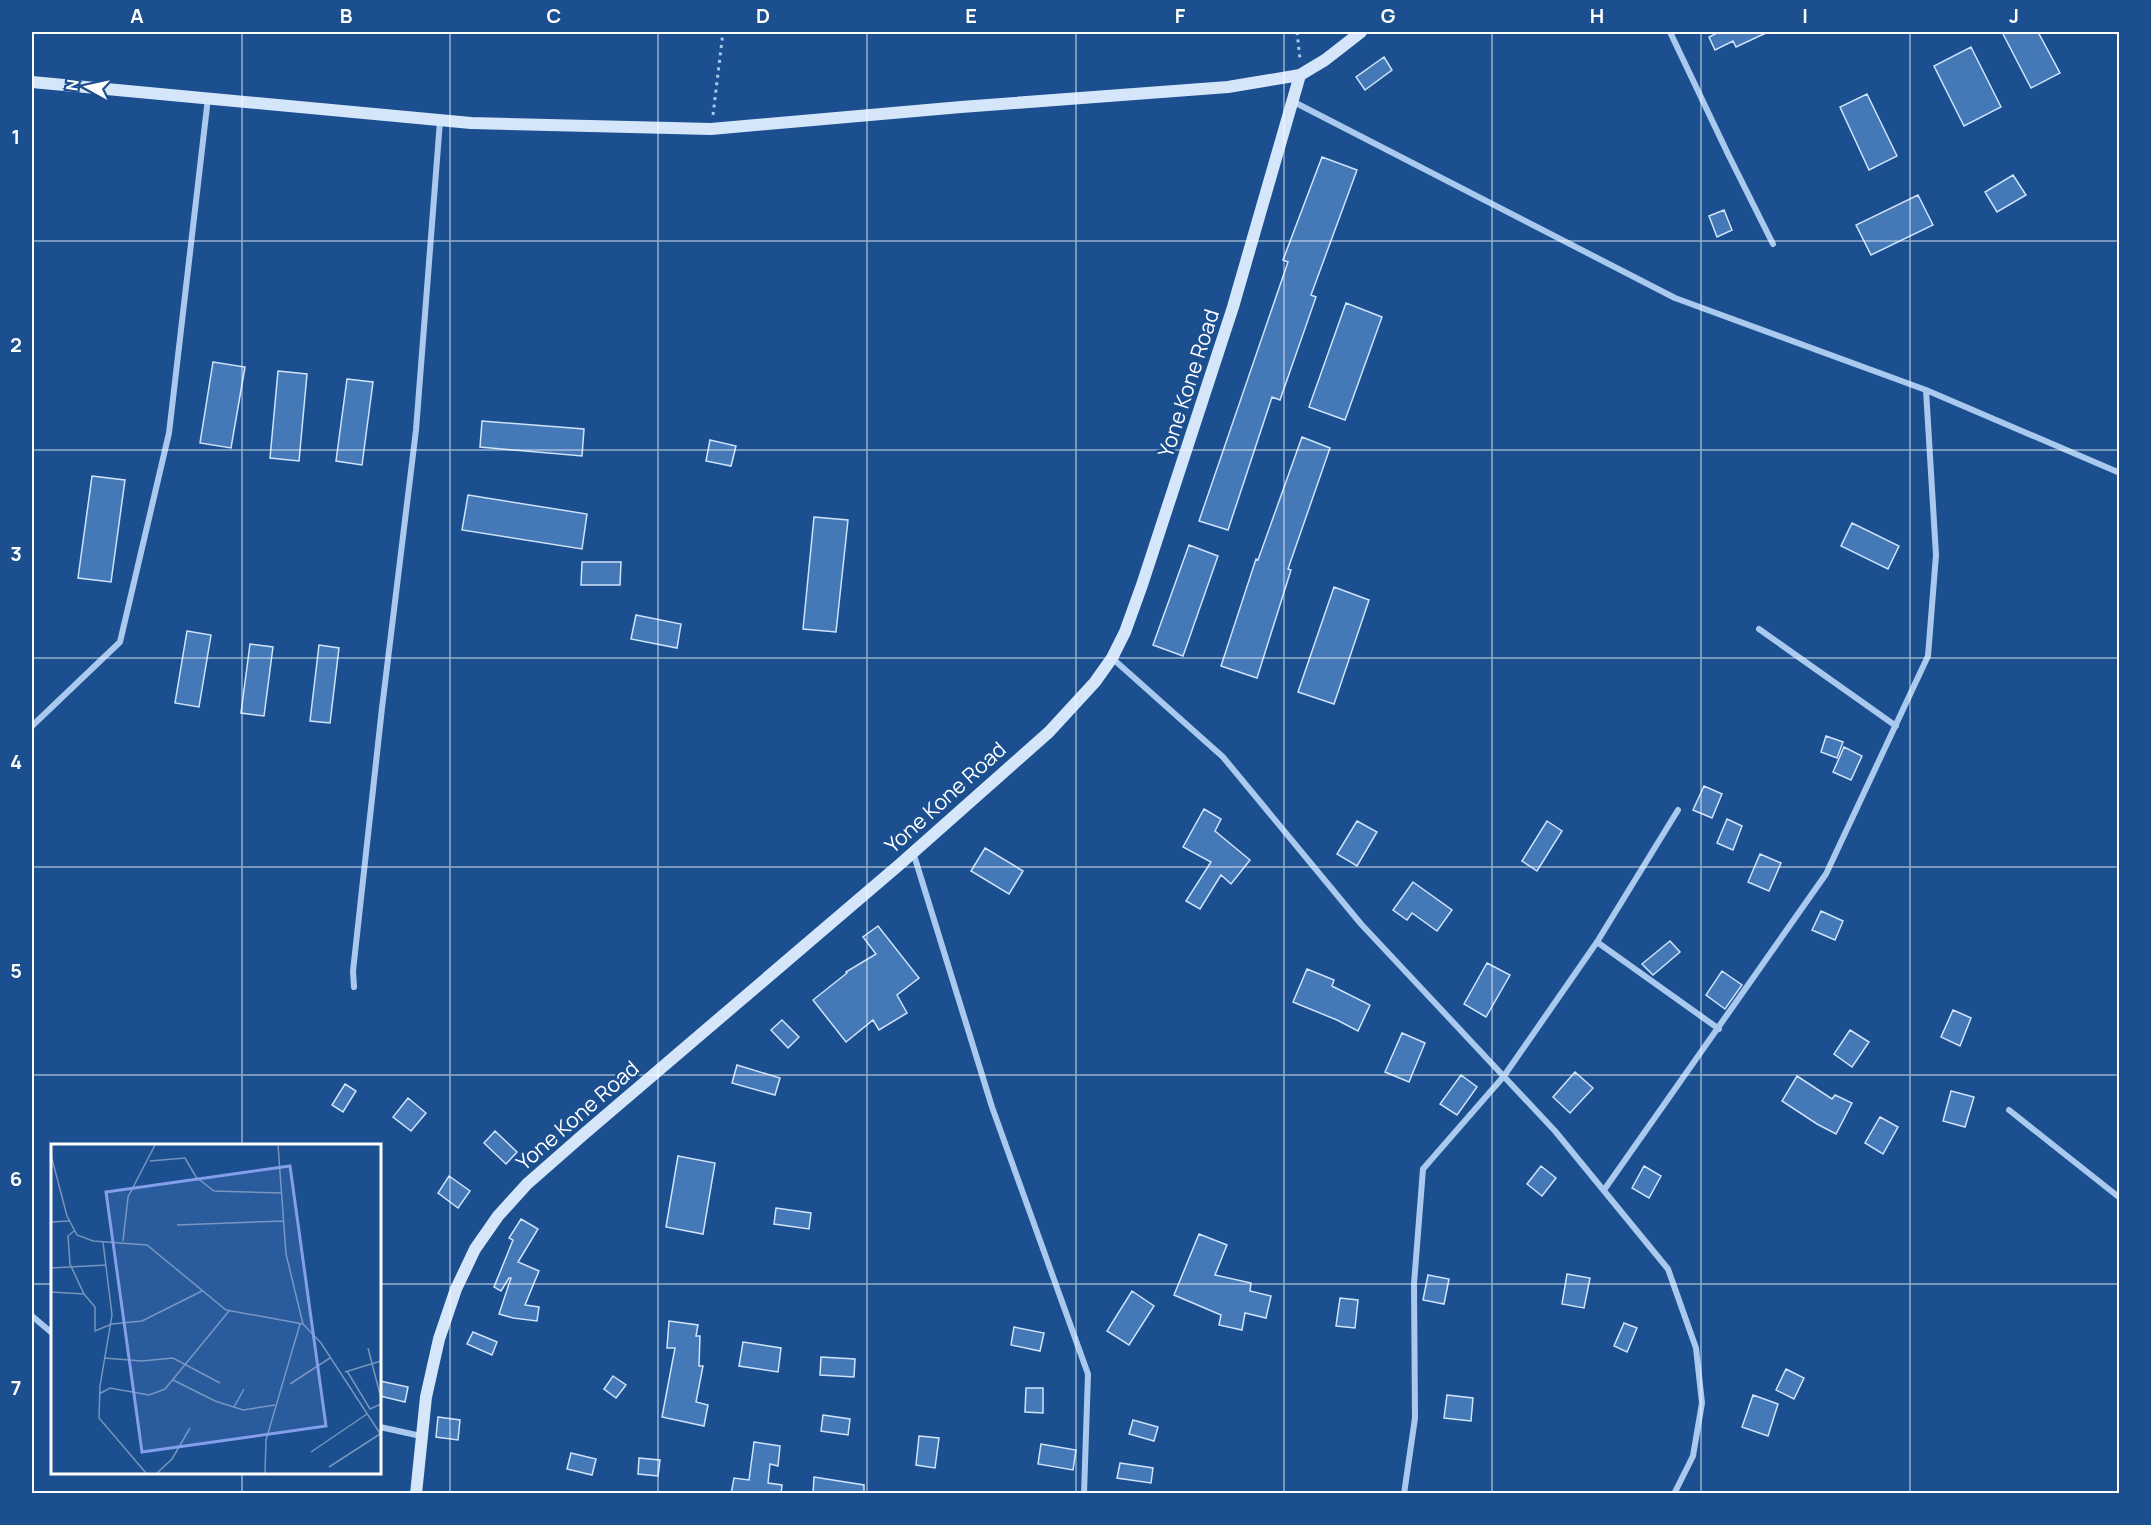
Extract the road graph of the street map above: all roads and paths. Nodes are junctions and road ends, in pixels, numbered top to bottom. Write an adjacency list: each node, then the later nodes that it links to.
1 (723, 32): 10 (path)
2 (1297, 32): 5 (path)
3 (1361, 32): 5 (street)
4 (1670, 32): 11 (street)
5 (1300, 75): 8 (street, Yone Kone Road); 10 (street)
6 (32, 82): 7 (street)
7 (208, 98): 9 (street); 16 (street)
8 (1292, 101): 12 (street); 15 (street, Yone Kone Road)
9 (440, 120): 10 (street); 21 (street)
10 (711, 129)
11 (1773, 244)
12 (1926, 390): 13 (street); 17 (street)
13 (2120, 473)
14 (1759, 629): 17 (street)
15 (1112, 658): 19 (street, Yone Kone Road); 23 (street)
16 (32, 726)
17 (1896, 726): 22 (street)
18 (1678, 810): 20 (street)
19 (913, 852): 30 (street, Yone Kone Road); 32 (street)
20 (1598, 942): 22 (street); 23 (street)
21 (354, 987)
22 (1719, 1029): 25 (street)
23 (1504, 1076): 25 (street); 33 (street)
24 (2009, 1110): 26 (street)
25 (1604, 1191): 34 (street)
26 (2120, 1198)
27 (32, 1316): 28 (street)
28 (51, 1333)
29 (381, 1427): 30 (street)
30 (422, 1436): 31 (street, Yone Kone Road)
31 (416, 1494)
32 (1084, 1494)
33 (1404, 1494)
34 (1674, 1494)

